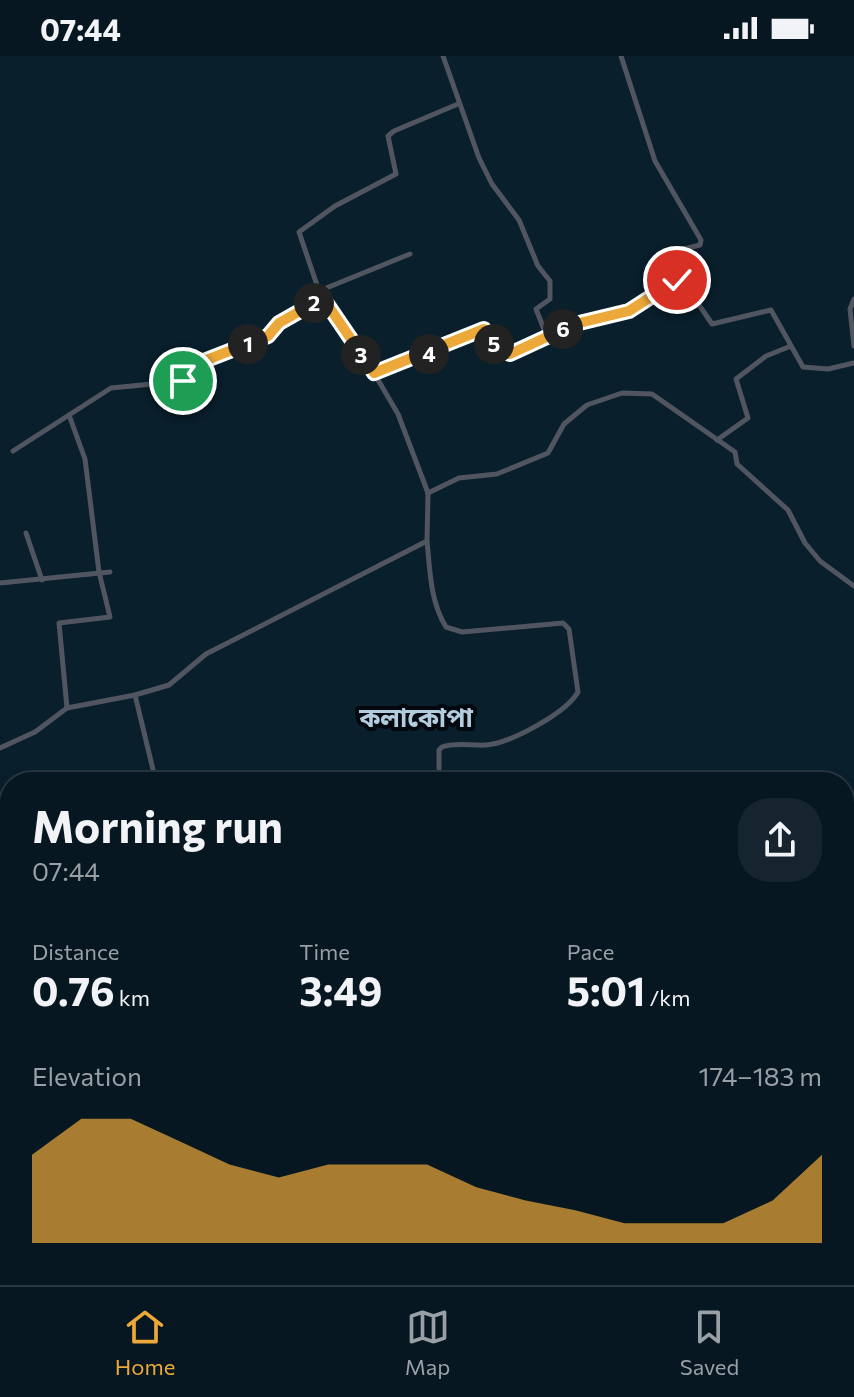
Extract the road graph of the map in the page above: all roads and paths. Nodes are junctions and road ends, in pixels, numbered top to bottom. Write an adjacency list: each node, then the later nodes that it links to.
1 (443, 56): 3 (street)
2 (621, 56): 5 (street)
3 (458, 104): 6 (street); 9 (street)
4 (410, 254): 6 (street)
5 (673, 259)
6 (319, 291): 7 (street)
7 (323, 298): 13 (street); 14 (street)
8 (854, 299): 11 (street)
9 (547, 337): 10 (street); 13 (street)
10 (791, 346): 12 (street); 15 (street)
11 (854, 346)
12 (854, 363)
13 (374, 373): 17 (street)
14 (69, 415): 16 (street); 20 (street)
15 (717, 440): 17 (street); 24 (street)
16 (13, 451)
17 (428, 493): 19 (street)
18 (26, 533): 22 (street)
19 (427, 541): 25 (street); 29 (street)
20 (99, 572): 21 (street); 22 (street); 26 (street)
21 (110, 572)
22 (42, 580): 23 (street)
23 (0, 583)
24 (854, 586)
25 (135, 695): 26 (street); 28 (street)
26 (67, 708): 27 (street)
27 (0, 748)
28 (154, 772)
29 (439, 772)
30 (0, 1072): 31 (street)
31 (0, 1136)

